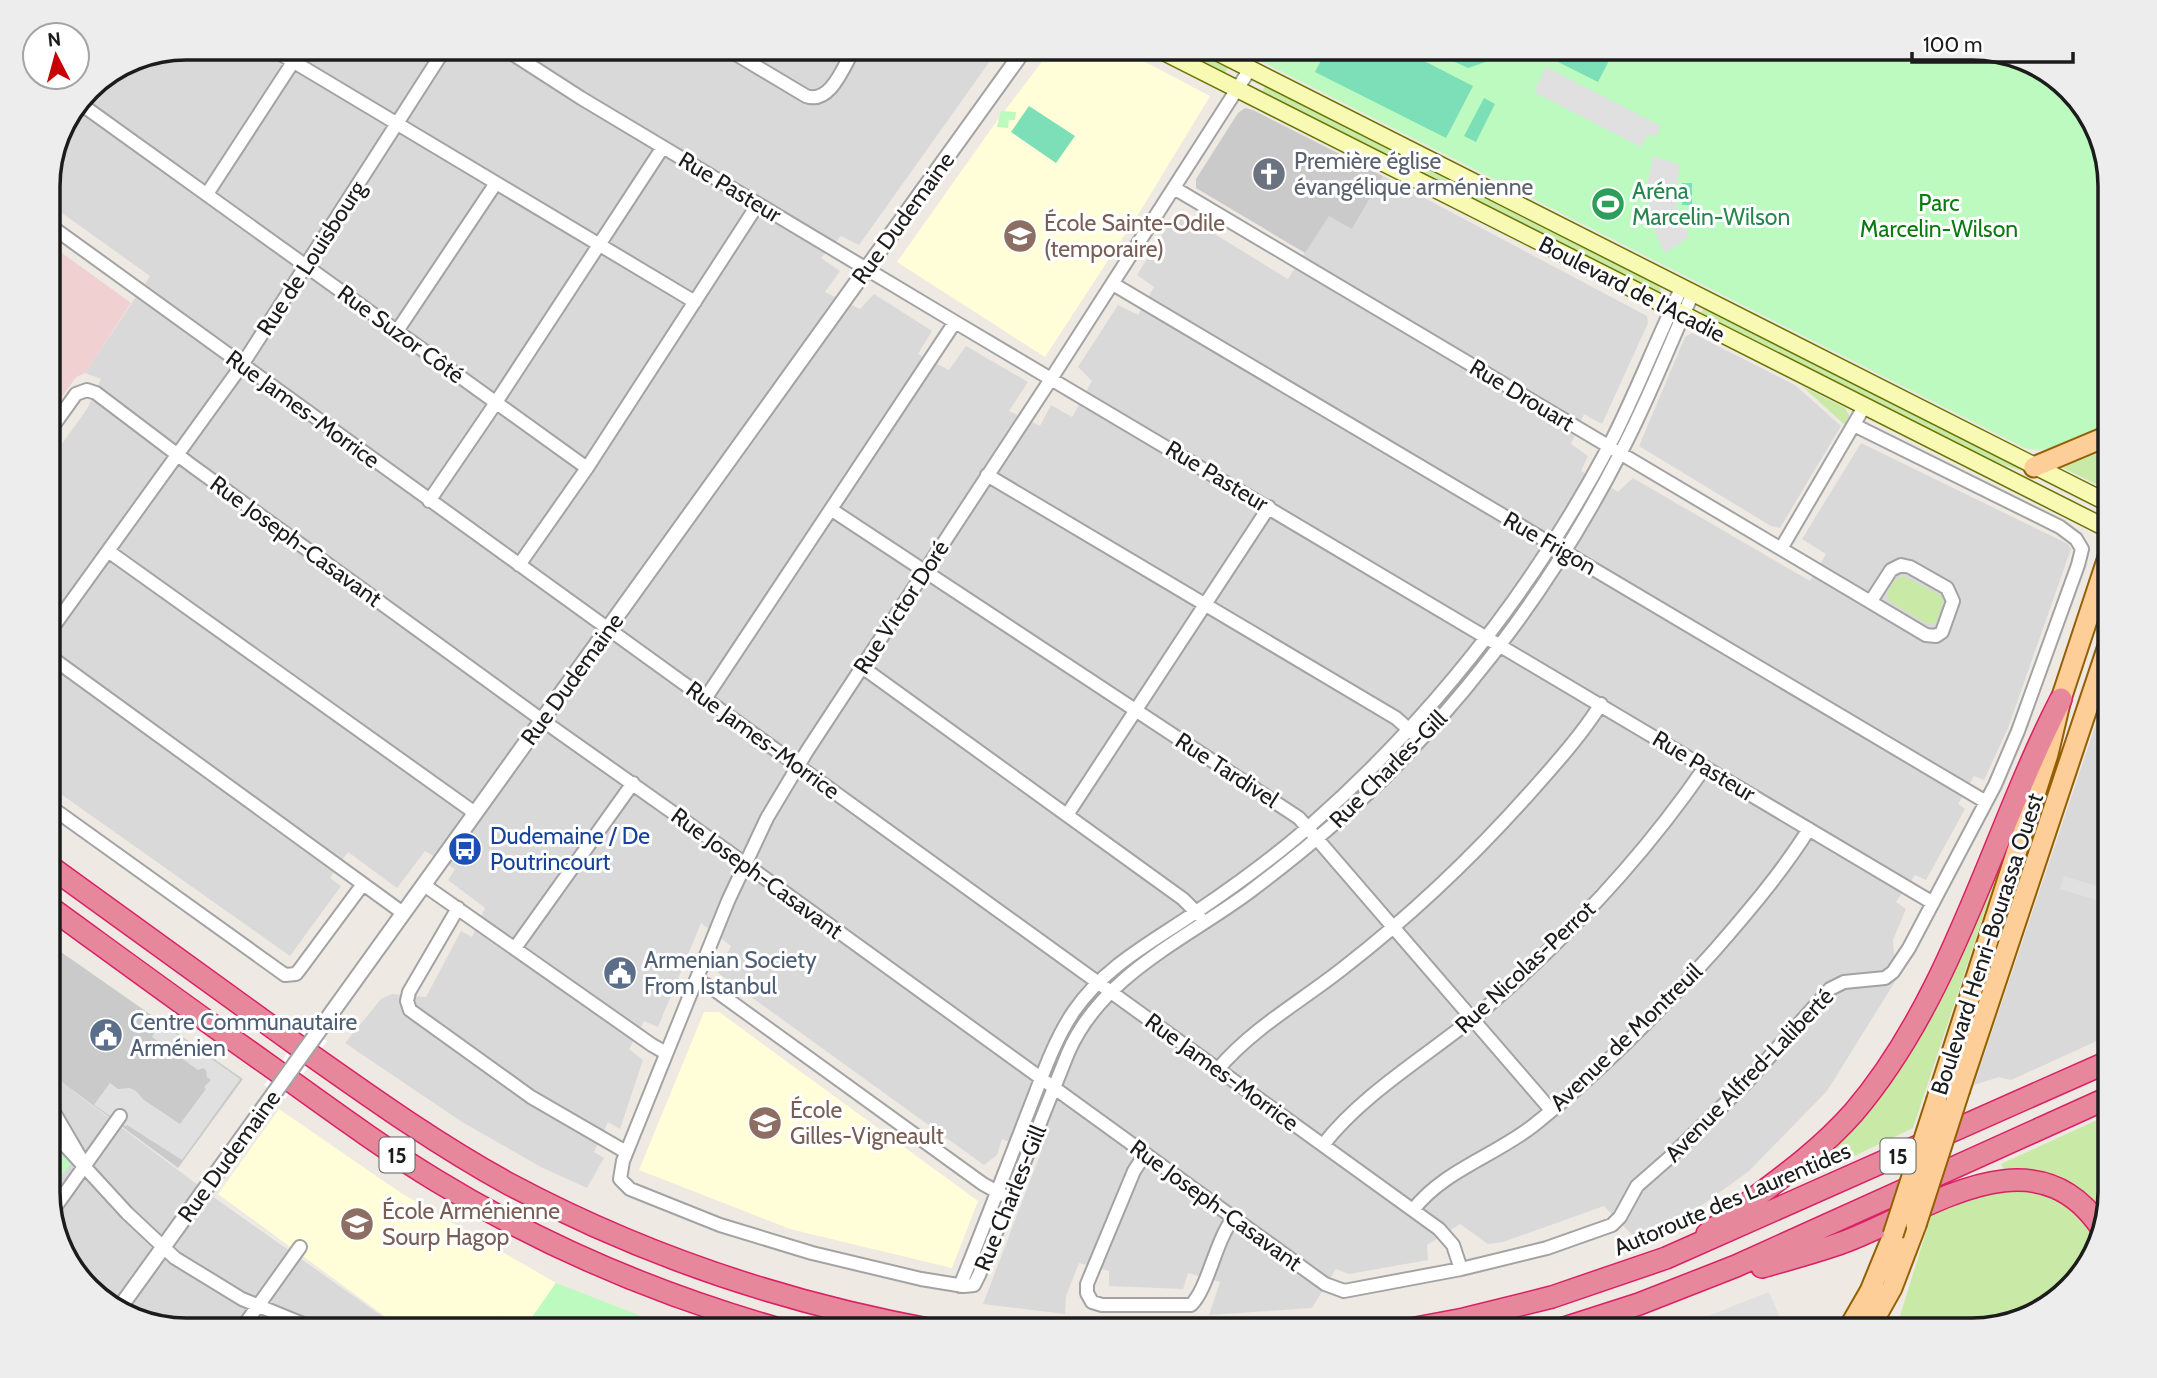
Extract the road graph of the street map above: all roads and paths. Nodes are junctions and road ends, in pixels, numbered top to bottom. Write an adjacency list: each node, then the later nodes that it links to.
1 (290, 60): 9 (street)
2 (438, 60): 13 (street, Rue de Louisbourg)
3 (522, 60): 14 (street, Rue Pasteur)
4 (746, 60): 5 (street)
5 (847, 60)
6 (1017, 60): 22 (street, Rue Dudemaine)
7 (1180, 60): 11 (main road, Boulevard de l'Acadie)
8 (1232, 60): 10 (main road, Boulevard de l'Acadie)
9 (293, 62): 13 (street); 17 (street)
10 (1250, 69): 11 (street, Rue Victor Doré); 24 (main road, Boulevard de l'Acadie)
11 (1239, 90): 16 (street, Rue Victor Doré); 26 (main road, Boulevard de l'Acadie)
12 (87, 108): 17 (street, Rue Suzor Côté)
13 (398, 125): 15 (street); 21 (street, Rue de Louisbourg)
14 (663, 147): 18 (street, Rue Pasteur); 20 (street)
15 (496, 183): 20 (street); 28 (street)
16 (1174, 188): 23 (street, Rue Victor Doré); 36 (street, Rue Drouart)
17 (207, 194): 21 (street, Rue Suzor Côté)
18 (758, 204): 22 (street, Rue Pasteur); 25 (street)
19 (60, 233): 29 (street, Rue James-Morrice)
20 (600, 244): 25 (street); 31 (street)
21 (306, 265): 28 (street, Rue Suzor Côté); 29 (street, Rue de Louisbourg)
22 (867, 268): 27 (street, Rue Pasteur); 57 (street, Rue Dudemaine)
23 (1113, 284): 30 (street, Rue Victor Doré); 47 (street, Rue Frigon)
24 (1687, 290): 26 (street, Rue Charles-Gill); 39 (main road, Boulevard de l'Acadie)
25 (695, 302): 40 (street)
26 (1677, 312): 32 (main road, Boulevard de l'Acadie); 36 (street, Rue Charles-Gill); 37 (street, Rue Charles-Gill)
27 (955, 322): 30 (street, Rue Pasteur); 45 (street)
28 (397, 331): 31 (street, Rue Suzor Côté)
29 (242, 365): 38 (street, Rue de Louisbourg); 43 (street, Rue James-Morrice)
30 (1051, 379): 41 (street, Rue Victor Doré); 44 (street, Rue Pasteur)
31 (496, 403): 40 (street, Rue Suzor Côté); 43 (street)
32 (1864, 407): 34 (street); 46 (main road, Boulevard de l'Acadie)
33 (60, 416): 38 (street, Rue Joseph-Casavant)
34 (1854, 425): 48 (street); 72 (street, Avenue Alfred-Laliberté)
35 (2098, 440): 39 (main road)
36 (1609, 446): 37 (street, Rue Drouart); 47 (street, Rue Charles-Gill)
37 (1621, 453): 48 (street, Rue Drouart); 50 (street, Rue Charles-Gill)
38 (178, 454): 49 (street, Rue de Louisbourg); 66 (street, Rue Joseph-Casavant)
39 (2034, 467): 42 (main road, Boulevard de l'Acadie)
40 (587, 468): 51 (street)
41 (987, 475): 52 (street, Rue Victor Doré); 55 (street)
42 (2098, 498)
43 (429, 500): 51 (street, Rue James-Morrice)
44 (1269, 507): 55 (street); 58 (street, Rue Pasteur)
45 (832, 510): 52 (street, Rue Tardivel); 62 (street)
46 (2098, 524)
47 (1552, 545): 50 (street, Rue Frigon); 58 (street, Rue Charles-Gill)
48 (1782, 547): 54 (street, Rue Drouart)
49 (108, 551): 56 (street, Rue de Louisbourg); 73 (street)
50 (1564, 552): 58 (street, Rue Charles-Gill); 72 (street, Rue Frigon)
51 (519, 565): 57 (street, Rue James-Morrice)
52 (925, 571): 60 (street, Rue Victor Doré); 65 (street, Rue Tardivel)
53 (2098, 587): 63 (main road, Boulevard Henri-Bourassa Ouest)
54 (1871, 601): 54 (street, Rue Drouart)
55 (1205, 605): 65 (street); 67 (street)
56 (60, 617)
57 (608, 629): 62 (street, Rue James-Morrice); 66 (street, Rue Dudemaine)
58 (1494, 641): 64 (street, Rue Pasteur); 67 (street, Rue Charles-Gill); 68 (street, Rue Charles-Gill)
59 (60, 664): 81 (street)
60 (862, 667): 69 (street, Rue Victor Doré); 75 (street)
61 (2098, 675): 131 (main road, Boulevard Henri-Bourassa Ouest, bridge)
62 (705, 699): 69 (street, Rue James-Morrice)
63 (2061, 699): 117 (highway); 130 (main road, Boulevard Henri-Bourassa Ouest, bridge)
64 (1601, 704): 70 (street, Rue Pasteur); 89 (street)
65 (1136, 711): 75 (street); 76 (street, Rue Tardivel)
66 (542, 720): 71 (street, Rue Joseph-Casavant); 73 (street, Rue Dudemaine)
67 (1409, 729): 68 (street); 76 (street, Rue Charles-Gill)
68 (1420, 739): 78 (street, Rue Charles-Gill)
69 (799, 767): 79 (street, Rue Victor Doré); 92 (street, Rue James-Morrice)
70 (1705, 767): 77 (street, Rue Pasteur); 94 (street, Rue Nicolas-Perrot)
71 (633, 783): 79 (street, Rue Joseph-Casavant); 90 (street)
72 (1986, 802): 83 (street, Avenue Alfred-Laliberté)
73 (475, 813): 82 (street, Rue Dudemaine)
74 (60, 815): 81 (street)
75 (1067, 815): 85 (street)
76 (1308, 827): 78 (street, Rue Tardivel); 85 (street, Rue Charles-Gill)
77 (1809, 829): 83 (street, Rue Pasteur); 101 (street, Avenue de Montreuil)
78 (1318, 838): 88 (street, Rue Charles-Gill); 89 (street, Rue Tardivel)
79 (744, 864): 91 (street, Rue Victor Doré); 98 (street, Rue Joseph-Casavant)
80 (60, 874): 127 (highway, 15)
81 (363, 884): 86 (street)
82 (424, 885): 84 (street); 86 (street, Rue Dudemaine)
83 (1933, 903): 118 (street, Avenue Alfred-Laliberté)
84 (458, 908): 90 (street); 106 (street)
85 (1196, 911): 88 (street); 92 (street, Rue Charles-Gill)
86 (403, 913): 115 (street, Rue Dudemaine, bridge)
87 (60, 915): 126 (highway, 15)
88 (1206, 923): 93 (street, Rue Charles-Gill)
89 (1394, 927): 94 (street, Rue Tardivel); 97 (street)
90 (515, 948): 95 (street)
91 (696, 980): 95 (street, Rue Victor Doré); 109 (street)
92 (1098, 982): 93 (street, Rue James-Morrice); 98 (street, Rue Charles-Gill)
93 (1111, 991): 97 (street, Rue James-Morrice); 99 (street, Rue Charles-Gill)
94 (1473, 1018): 101 (street, Rue Tardivel); 105 (street, Rue Nicolas-Perrot)
95 (666, 1053): 106 (street, Rue Victor Doré)
96 (2098, 1066): 117 (highway, Autoroute des Laurentides / 15)
97 (1218, 1069): 105 (street, Rue James-Morrice)
98 (1042, 1079): 99 (street, Rue Joseph-Casavant); 109 (street, Rue Charles-Gill)
99 (1054, 1088): 107 (street, Rue Joseph-Casavant); 110 (street, Rue Charles-Gill)
100 (2098, 1102): 122 (highway, 15)
101 (1551, 1110): 112 (street, Avenue de Montreuil)
102 (120, 1116): 108 (street)
103 (60, 1121): 108 (street)
104 (60, 1140): 108 (street)
105 (1323, 1145): 112 (street, Rue James-Morrice)
106 (626, 1152): 119 (street, Rue Victor Doré)
107 (1145, 1154): 113 (street, Rue Joseph-Casavant); 113 (street)
108 (84, 1167): 111 (street); 115 (street)
109 (997, 1192): 110 (street); 119 (street, Rue Charles-Gill)
110 (1010, 1197): 119 (street, Rue Charles-Gill)
111 (60, 1200)
112 (1413, 1210): 118 (street, Rue James-Morrice)
113 (1234, 1217): 120 (street, Rue Joseph-Casavant)
114 (2094, 1219): 122 (highway)
115 (164, 1247): 121 (street, Rue Dudemaine); 123 (street)
116 (300, 1247): 123 (street)
117 (1686, 1250): 128 (highway, Autoroute des Laurentides / 15)
118 (1461, 1269): 120 (street, Avenue Alfred-Laliberté)
119 (960, 1286)
120 (1336, 1290)
121 (124, 1302)
122 (1639, 1304): 129 (highway, 15)
123 (258, 1305): 124 (street); 125 (street)
124 (249, 1318)
125 (289, 1318)
126 (745, 1318)
127 (875, 1318)
128 (1468, 1318)
129 (1595, 1318)
130 (1854, 1318)
131 (1875, 1318)

